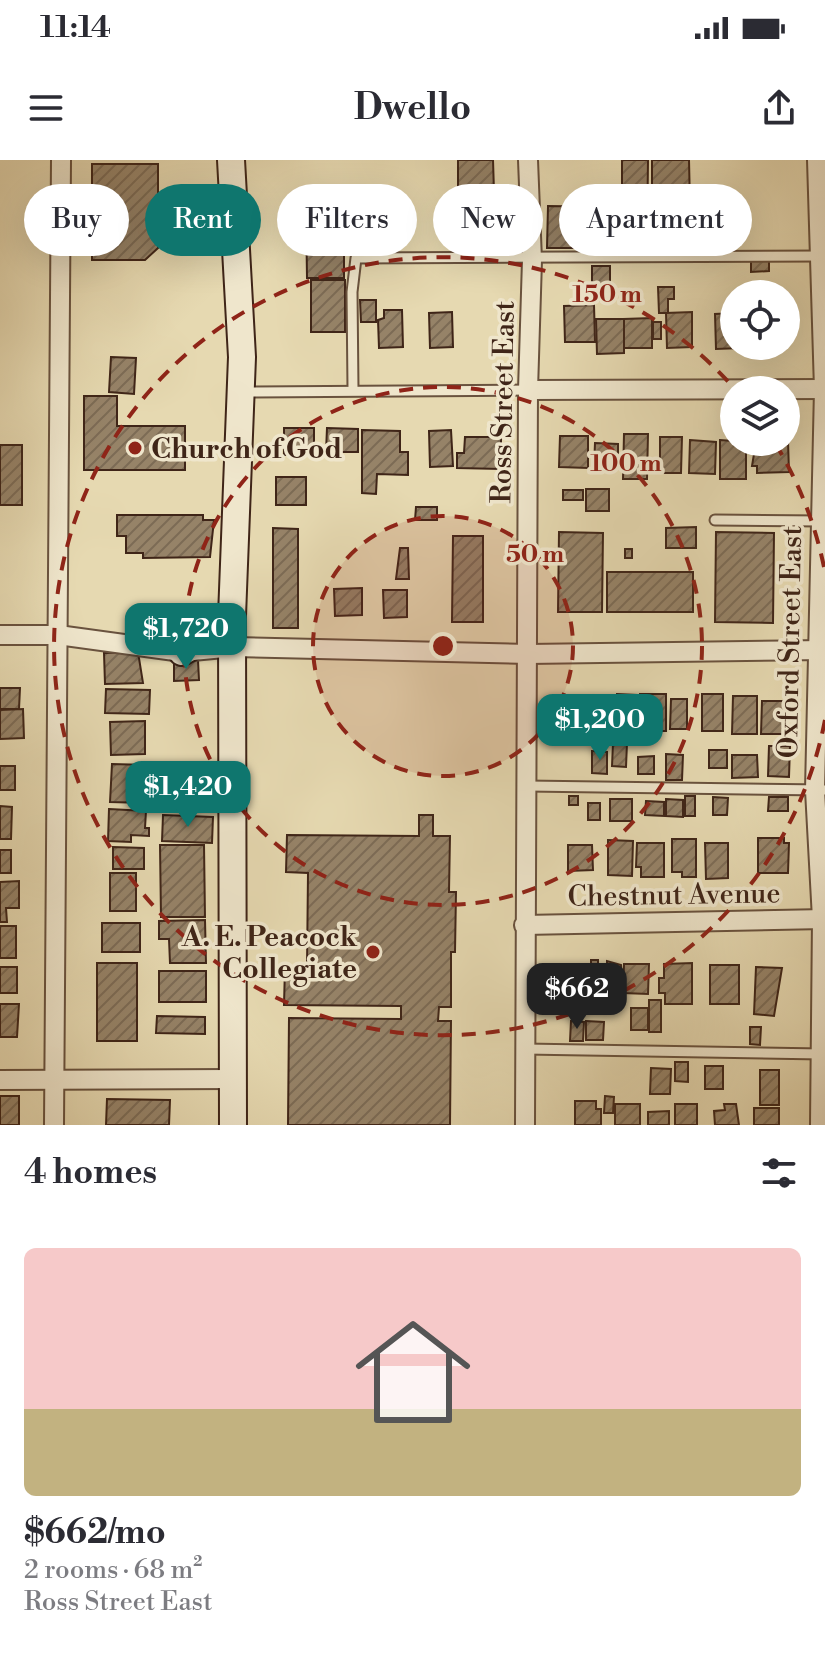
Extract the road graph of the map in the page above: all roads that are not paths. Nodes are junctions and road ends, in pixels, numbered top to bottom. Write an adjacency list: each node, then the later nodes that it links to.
1 (61, 160): 15 (street)
2 (231, 160): 10 (street)
3 (528, 160): 6 (street, Ross Street East)
4 (817, 160): 5 (street, Oxford Street East)
5 (821, 256): 6 (lane); 8 (street, Oxford Street East)
6 (532, 260): 7 (lane); 9 (street, Ross Street East)
7 (353, 389): 9 (lane); 10 (lane)
8 (824, 389): 9 (street); 12 (street, Oxford Street East)
9 (528, 390): 19 (street, Ross Street East)
10 (239, 392): 13 (street)
11 (715, 520): 12 (lane)
12 (822, 521): 17 (street, Oxford Street East)
13 (232, 616): 16 (street); 18 (street)
14 (0, 635): 15 (street)
15 (58, 635): 18 (street); 26 (street)
16 (234, 647): 18 (street); 19 (street); 27 (street)
17 (822, 650): 19 (street); 21 (street, Oxford Street East)
18 (182, 652)
19 (528, 654): 20 (street, Ross Street East)
20 (527, 786): 21 (lane); 23 (street, Ross Street East)
21 (820, 790): 22 (street, Oxford Street East)
22 (824, 919): 23 (street, Chestnut Avenue); 25 (street, Oxford Street East)
23 (524, 925): 24 (street, Ross Street East)
24 (525, 1049): 25 (lane); 31 (street, Ross Street East)
25 (822, 1054): 32 (street, Oxford Street East)
26 (55, 1079): 27 (street); 28 (street); 29 (street)
27 (233, 1079): 30 (street)
28 (0, 1080)
29 (54, 1125)
30 (233, 1125)
31 (525, 1125)
32 (820, 1125)

